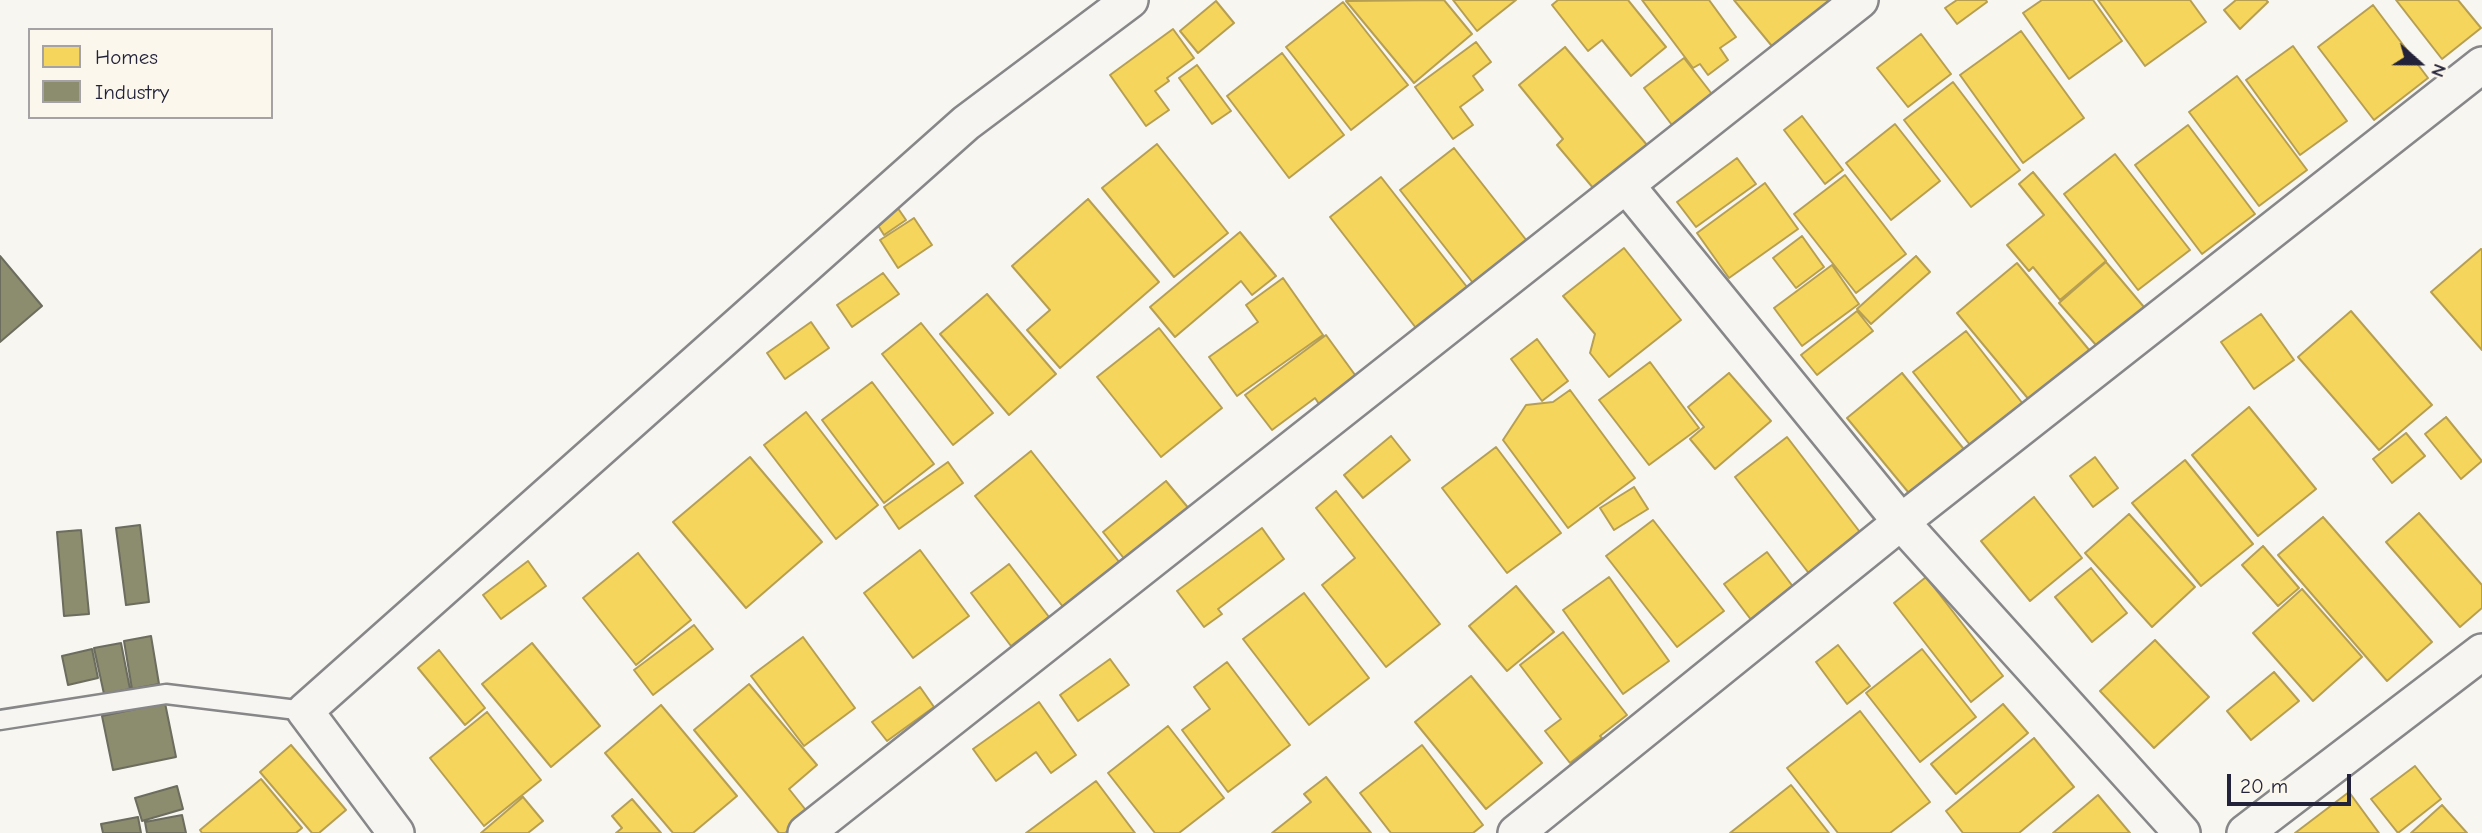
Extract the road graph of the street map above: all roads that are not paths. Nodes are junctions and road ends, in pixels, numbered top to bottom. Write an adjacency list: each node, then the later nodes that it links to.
1 (1130, 0): 7 (street)
2 (1860, 0): 4 (street)
3 (2482, 65): 5 (street)
4 (1626, 185): 5 (street); 10 (street)
5 (1901, 522): 11 (street); 12 (street)
6 (2482, 652): 13 (street)
7 (305, 711): 8 (lane); 9 (street)
8 (0, 720)
9 (396, 833)
10 (806, 833)
11 (1516, 833)
12 (2182, 833)
13 (2245, 833)

